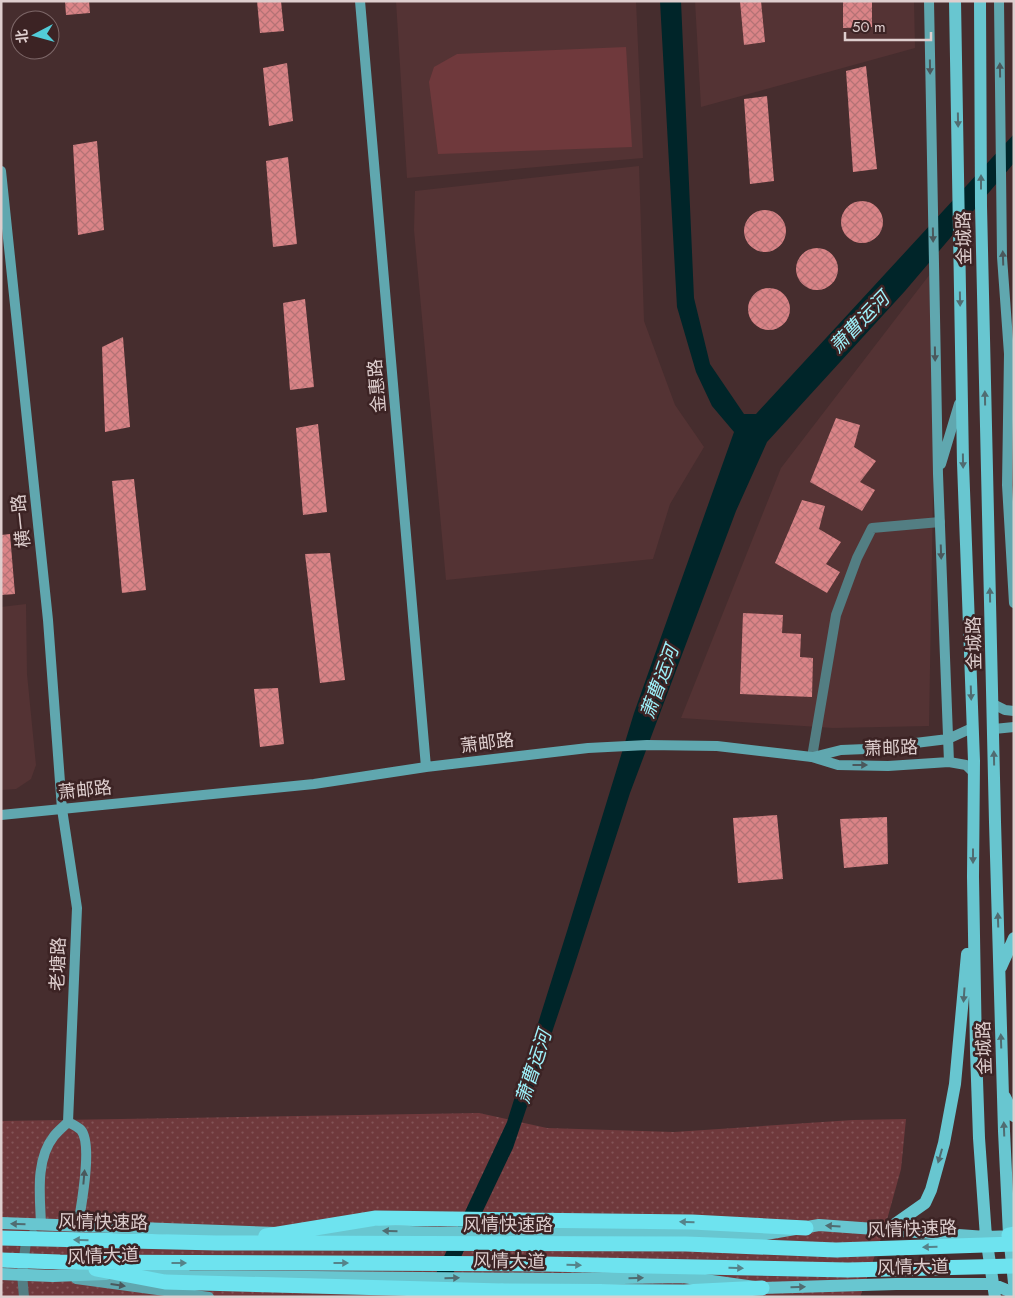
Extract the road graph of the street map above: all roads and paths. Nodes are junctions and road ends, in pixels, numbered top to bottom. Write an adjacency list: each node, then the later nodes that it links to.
1 (360, 1): 19 (main road, 金惠路)
2 (929, 1): 8 (main road, 金城路, one-way to 8)
3 (955, 1): 7 (main road, 金城路, one-way to 7)
4 (980, 1): 11 (main road, 金城路, one-way to 4)
5 (999, 1): 10 (main road, one-way to 5)
6 (1, 171): 21 (main road, 横一路)
7 (962, 396): 8 (main road); 14 (main road, 金城路, one-way to 14)
8 (938, 474): 9 (main road, 金城路)
9 (940, 522): 16 (main road, 金城路, one-way to 16); 17 (street)
10 (1014, 604)
11 (993, 704): 12 (main road); 15 (main road, 金城路)
12 (1014, 711)
13 (1014, 727): 15 (main road)
14 (972, 728): 16 (main road); 20 (main road, 金城路)
15 (994, 729): 25 (main road, 金城路, one-way to 15)
16 (948, 739): 17 (main road); 18 (main road, 金城路)
17 (812, 757): 18 (main road, 萧邮路, one-way to 18); 19 (main road, 萧邮路)
18 (949, 762): 20 (main road, 萧邮路)
19 (426, 767): 21 (main road, 萧邮路)
20 (974, 773): 23 (main road, 金城路, one-way to 23)
21 (62, 809): 22 (main road, 萧邮路); 28 (main road, 老塘路)
22 (1, 815)
23 (973, 877): 34 (main road, one-way to 34); 37 (main road, 金城路)
24 (1014, 938): 25 (main road)
25 (1000, 969): 26 (main road, 金城路, one-way to 25)
26 (1003, 1090): 27 (main road); 35 (main road, 金城路, one-way to 26)
27 (1014, 1116)
28 (68, 1122): 30 (main road); 31 (main road, one-way to 28)
29 (1, 1224): 30 (main road, 风情大道, one-way to 29)
30 (42, 1224): 31 (main road, 风情大道); 42 (street)
31 (78, 1226): 32 (main road, 风情大道, one-way to 31)
32 (515, 1226): 33 (highway, one-way to 32); 38 (highway, bridge)
33 (806, 1228): 34 (main road, 风情大道, one-way to 33)
34 (888, 1230): 37 (main road, 风情大道)
35 (1013, 1237): 37 (main road, 风情大道); 38 (highway, 风情快速路, one-way to 38, bridge); 43 (main road, 金城路)
36 (1, 1238): 38 (highway, 风情快速路, one-way to 36, bridge)
37 (986, 1238): 46 (main road, 金城路)
38 (217, 1243)
39 (1, 1260): 40 (highway, bridge)
40 (60, 1262): 43 (highway, one-way to 43, bridge); 45 (highway, bridge)
41 (1, 1274): 42 (main road, 风情大道)
42 (22, 1274): 44 (main road, 风情大道); 48 (street)
43 (1014, 1274): 46 (main road)
44 (53, 1276): 45 (main road, 风情大道, one-way to 45); 49 (main road, one-way to 49)
45 (762, 1288): 46 (main road, 风情大道, one-way to 46)
46 (994, 1290): 47 (main road, 风情大道)
47 (1014, 1293)
48 (24, 1297)
49 (209, 1297)

